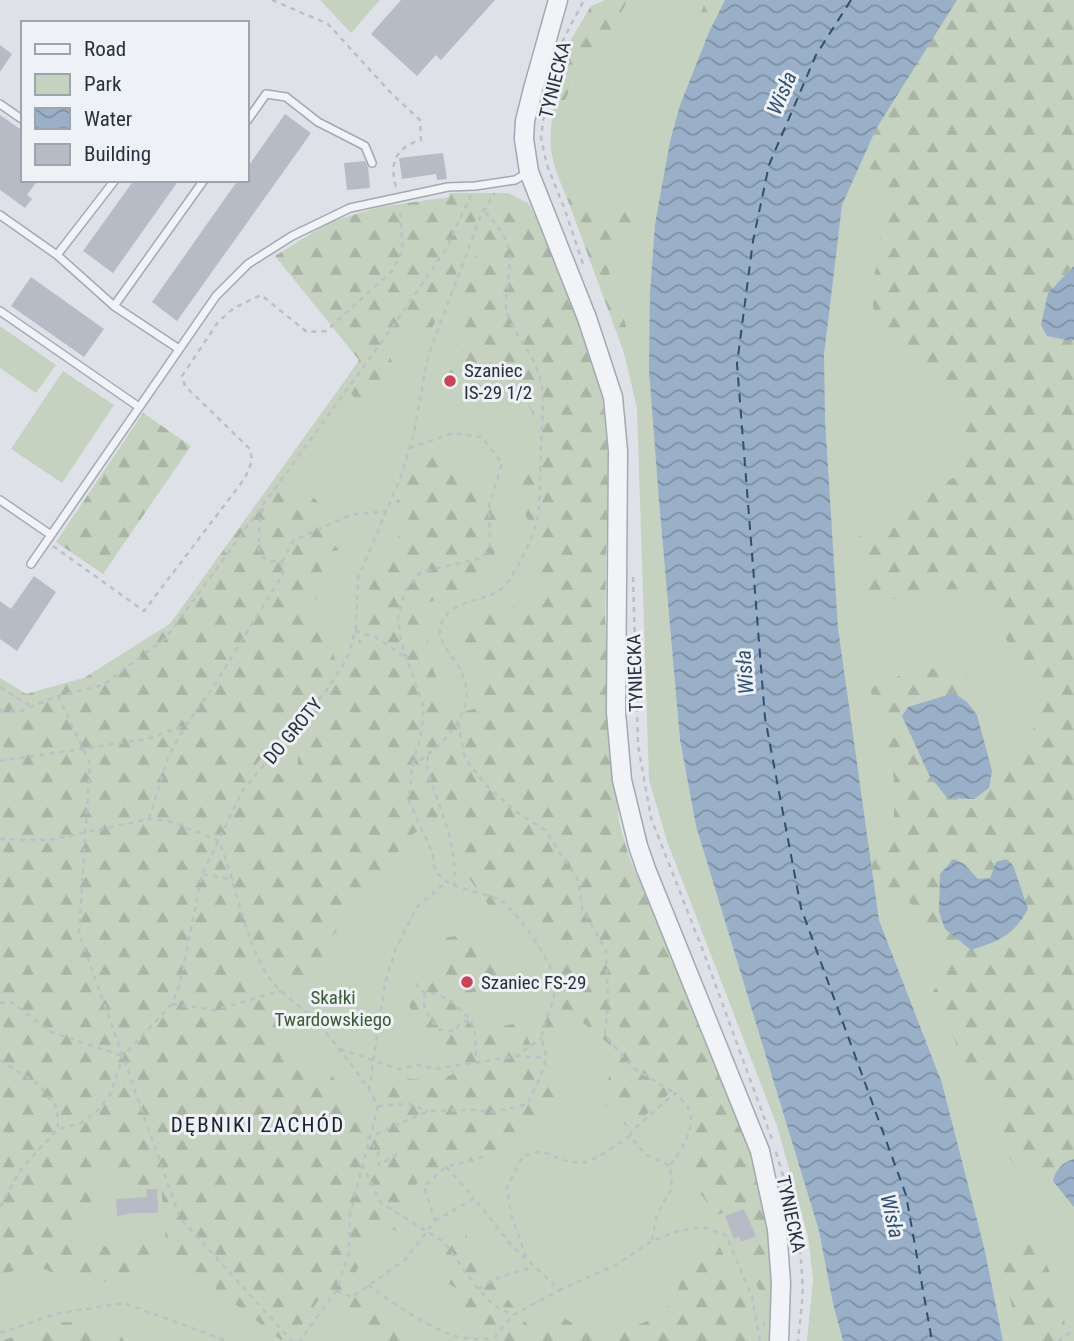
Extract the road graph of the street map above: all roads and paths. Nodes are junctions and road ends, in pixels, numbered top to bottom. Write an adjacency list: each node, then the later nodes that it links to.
1 (272, 0): 15 (path)
2 (558, 0): 10 (street, TYNIECKA)
3 (584, 0): 4 (path, TYNIECKA)
4 (560, 46)
5 (546, 100): 21 (path, TYNIECKA)
6 (0, 104): 7 (lane)
7 (21, 119)
8 (248, 120): 9 (lane)
9 (372, 163)
10 (530, 172): 13 (lane); 99 (street, TYNIECKA)
11 (113, 182): 20 (lane)
12 (203, 182): 22 (lane)
13 (475, 186): 15 (lane); 28 (path)
14 (493, 197): 16 (path, DO GROTY)
15 (399, 198): 24 (lane); 31 (path)
16 (487, 206): 17 (path); 19 (path, DO GROTY)
17 (486, 213): 19 (path); 41 (path)
18 (0, 215): 20 (lane)
19 (480, 221): 26 (path, DO GROTY)
20 (57, 255): 22 (lane)
21 (583, 265)
22 (114, 306): 24 (lane)
23 (0, 311): 25 (lane)
24 (179, 349): 25 (lane)
25 (139, 407): 30 (lane)
26 (410, 448): 29 (path, DO GROTY); 36 (path)
27 (0, 500): 30 (lane)
28 (264, 500): 32 (path); 38 (path)
29 (386, 511): 32 (path); 35 (path, DO GROTY)
30 (51, 535): 33 (lane)
31 (53, 546)
32 (282, 562): 42 (path)
33 (32, 564)
34 (633, 575): 100 (path, TYNIECKA)
35 (355, 631): 36 (path); 50 (path, DO GROTY)
36 (407, 658): 46 (path)
37 (0, 687): 39 (path)
38 (58, 696): 39 (path); 43 (path)
39 (32, 707): 40 (path)
40 (0, 710)
41 (458, 723): 44 (path); 70 (path)
42 (186, 725): 43 (path); 47 (path)
43 (83, 749): 45 (path); 48 (path)
44 (428, 755): 46 (path); 54 (path)
45 (0, 761)
46 (412, 766): 53 (path)
47 (149, 819): 48 (path); 50 (path)
48 (86, 832): 49 (path); 63 (path)
49 (0, 839)
50 (219, 841): 51 (path, DO GROTY); 52 (path)
51 (202, 874): 52 (path); 59 (path, DO GROTY)
52 (234, 880): 56 (path)
53 (446, 882): 54 (path); 67 (path)
54 (454, 885): 61 (path)
55 (416, 983): 57 (path)
56 (281, 991): 59 (path); 62 (path)
57 (425, 993): 60 (path); 60 (path)
58 (0, 1003): 63 (path)
59 (172, 1004): 63 (path, DO GROTY)
60 (470, 1020): 68 (path)
61 (542, 1038): 64 (path); 65 (path)
62 (338, 1048): 67 (path); 69 (path)
63 (124, 1056): 73 (path, DO GROTY); 96 (path)
64 (516, 1056): 65 (path); 68 (path)
65 (546, 1058): 72 (path)
66 (0, 1060): 73 (path)
67 (373, 1060): 68 (path); 69 (path)
68 (476, 1061)
69 (369, 1090): 71 (path)
70 (675, 1093): 74 (path); 79 (path)
71 (378, 1106): 72 (path); 75 (path)
72 (428, 1111): 75 (path)
73 (58, 1129): 82 (path, DO GROTY)
74 (629, 1136): 79 (path); 86 (path)
75 (368, 1138): 76 (path); 78 (path)
76 (397, 1154)
77 (487, 1156): 80 (path)
78 (362, 1164): 84 (path); 91 (path)
79 (670, 1166): 85 (path)
80 (446, 1167): 81 (path); 83 (path)
81 (474, 1198): 83 (path); 86 (path)
82 (0, 1207)
83 (435, 1221): 84 (path)
84 (426, 1231): 88 (path); 89 (path)
85 (652, 1241): 90 (path); 98 (path)
86 (526, 1259): 87 (path)
87 (535, 1266): 89 (path); 90 (path)
88 (368, 1285): 91 (path); 92 (path)
89 (478, 1289): 92 (path)
90 (561, 1290): 92 (path)
91 (336, 1291): 97 (path)
92 (513, 1315)
93 (1074, 1330): 101 (path)
94 (0, 1333): 95 (path)
95 (226, 1341)
96 (292, 1341)
97 (300, 1341)
98 (760, 1341)
99 (779, 1341)
100 (798, 1341)
101 (1058, 1341)

